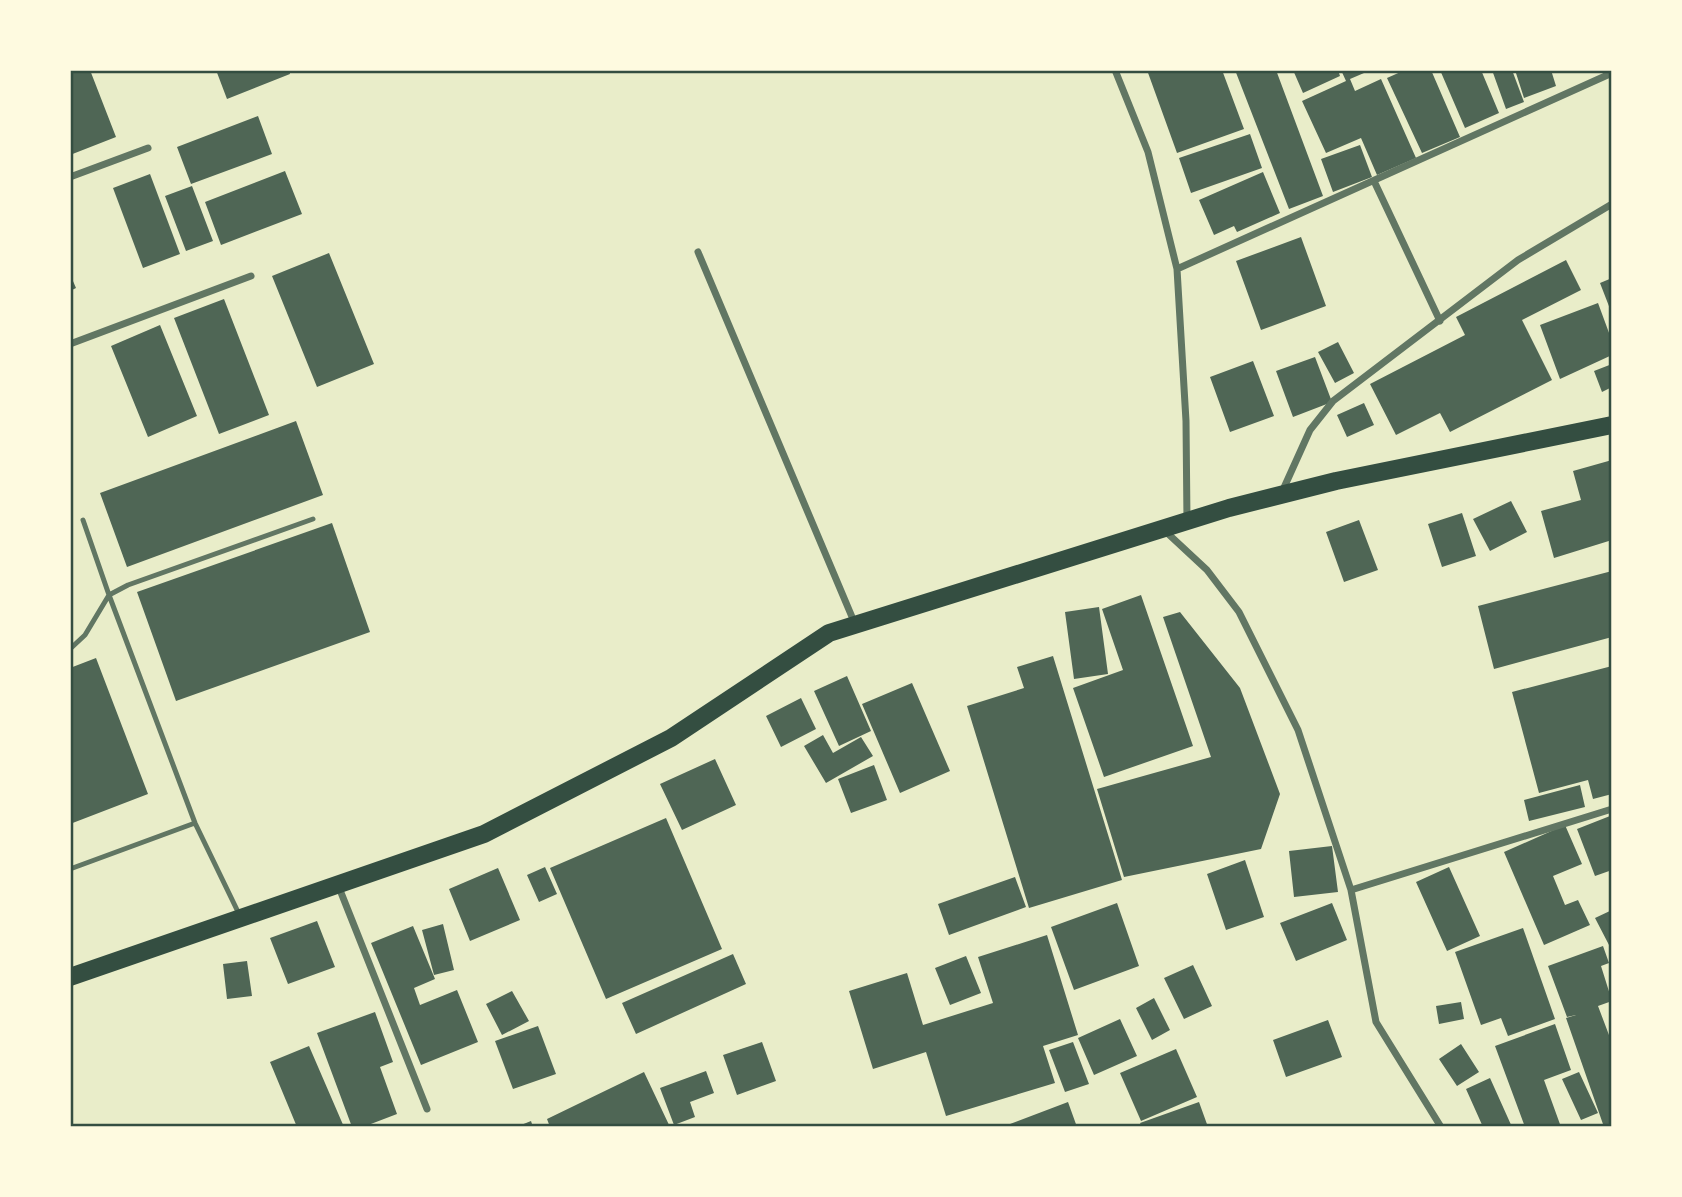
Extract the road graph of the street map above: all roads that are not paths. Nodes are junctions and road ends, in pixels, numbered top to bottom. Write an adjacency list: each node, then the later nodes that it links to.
1 (1115, 70): 8 (street)
2 (1612, 73): 5 (street)
3 (148, 148): 4 (street)
4 (70, 177)
5 (1374, 181): 8 (street); 10 (street)
6 (1612, 204): 10 (street)
7 (698, 252): 19 (street)
8 (1177, 269): 16 (street)
9 (251, 276): 11 (street)
10 (1440, 321): 13 (street)
11 (70, 344)
12 (1612, 425): 13 (main road)
13 (1280, 495): 16 (main road)
14 (313, 519): 18 (lane)
15 (83, 520): 18 (lane)
16 (1187, 522): 17 (main road)
17 (1163, 530): 19 (main road); 25 (street)
18 (108, 596): 20 (lane); 22 (lane)
19 (855, 625): 24 (main road)
20 (70, 649)
21 (1612, 809): 25 (street)
22 (195, 823): 23 (lane); 26 (lane)
23 (70, 869)
24 (337, 885): 26 (main road); 28 (street)
25 (1351, 891): 29 (street)
26 (241, 917): 27 (main road)
27 (70, 977)
28 (427, 1109)
29 (1441, 1127)

